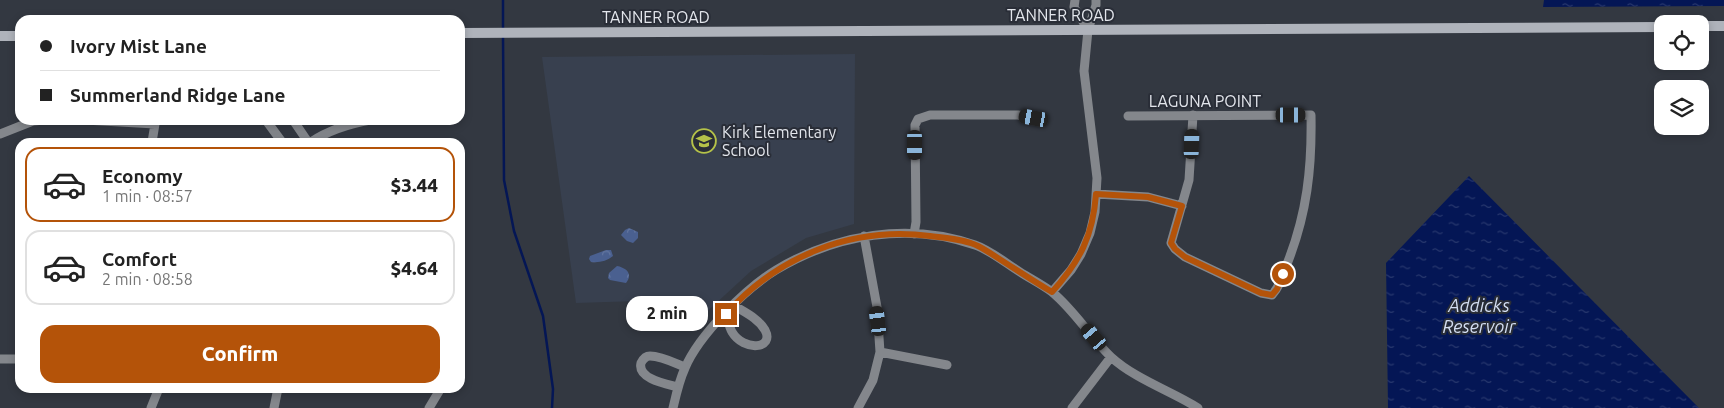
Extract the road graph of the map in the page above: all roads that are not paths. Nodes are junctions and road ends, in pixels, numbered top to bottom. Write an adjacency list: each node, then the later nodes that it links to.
1 (1075, 0): 6 (street)
2 (1096, 0): 6 (street)
3 (1709, 26): 4 (main road)
4 (1724, 26)
5 (1654, 27): 6 (main road, TANNER ROAD)
6 (1088, 30): 7 (main road, TANNER ROAD); 23 (street)
7 (465, 34)
8 (0, 36): 9 (main road)
9 (15, 36)
10 (1128, 116): 11 (street, LAGUNA POINT)
11 (1193, 116): 24 (street); 24 (street, LAGUNA POINT)
12 (1034, 118): 25 (street)
13 (23, 125): 18 (street)
14 (155, 125): 19 (street)
15 (270, 125): 20 (street)
16 (297, 125): 21 (street)
17 (345, 125): 22 (street)
18 (0, 134)
19 (153, 138)
20 (279, 138)
21 (306, 138)
22 (315, 138)
23 (1096, 194): 24 (street); 27 (street)
24 (1182, 206)
25 (914, 234): 26 (street); 27 (street)
26 (864, 236): 28 (street); 30 (street)
27 (1052, 292): 31 (street)
28 (734, 305): 29 (street); 29 (street)
29 (726, 314): 35 (street)
30 (880, 352): 34 (street); 44 (street)
31 (1111, 357): 45 (street); 46 (street)
32 (0, 359): 33 (street)
33 (15, 359)
34 (947, 365)
35 (685, 367): 36 (street); 36 (street)
36 (678, 387): 43 (street)
37 (157, 393): 40 (street)
38 (277, 393): 41 (street)
39 (438, 393): 42 (street)
40 (151, 408)
41 (274, 408)
42 (429, 408)
43 (673, 408)
44 (858, 408)
45 (1072, 408)
46 (1198, 408)

